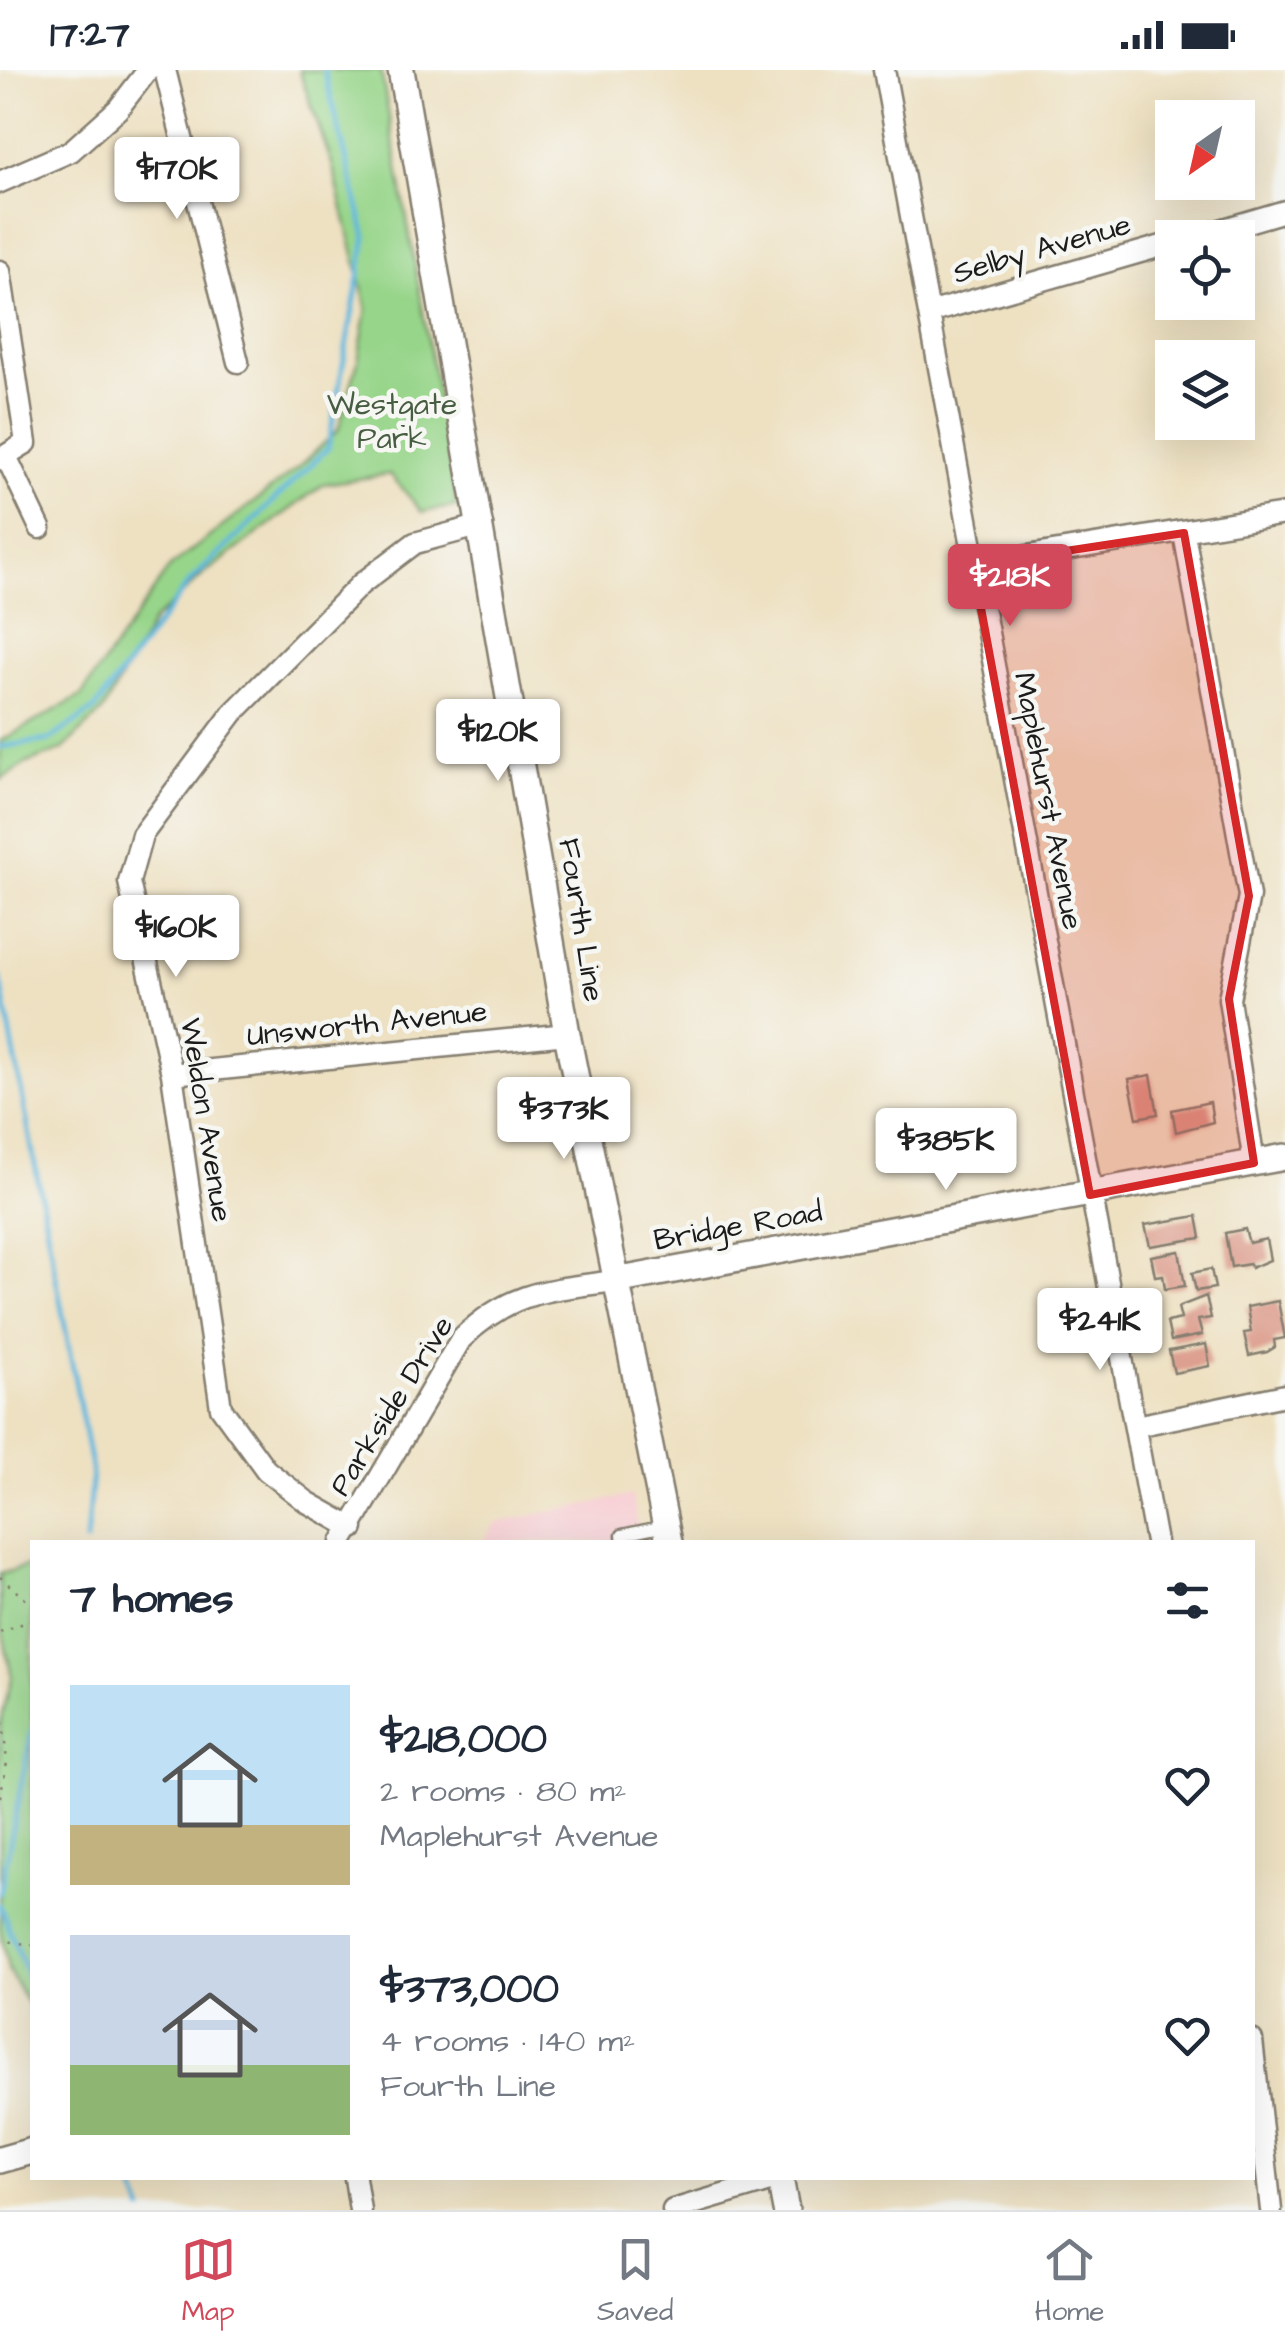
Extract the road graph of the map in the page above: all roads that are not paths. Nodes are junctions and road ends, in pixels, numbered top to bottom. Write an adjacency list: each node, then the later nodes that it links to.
1 (148, 70): 5 (street)
2 (166, 70): 11 (street)
3 (401, 70): 14 (street, Fourth Line)
4 (884, 70): 10 (street, Maplehurst Avenue)
5 (0, 182)
6 (1285, 211): 7 (street)
7 (1254, 220)
8 (1155, 248): 10 (street, Selby Avenue)
9 (0, 270): 12 (street)
10 (929, 313): 17 (street, Maplehurst Avenue)
11 (238, 362)
12 (3, 458): 15 (street)
13 (1285, 514): 16 (street)
14 (482, 525): 18 (street, Fourth Line); 19 (street, Weldon Avenue)
15 (40, 528)
16 (1184, 532): 17 (street); 21 (street)
17 (972, 565): 22 (street, Maplehurst Avenue)
18 (567, 1034): 19 (street, Unsworth Avenue); 23 (street, Fourth Line)
19 (172, 1074): 27 (street, Weldon Avenue)
20 (1285, 1157): 21 (street, Bridge Road)
21 (1254, 1163): 22 (street, Bridge Road)
22 (1090, 1195): 23 (street, Bridge Road); 25 (street, Maplehurst Avenue)
23 (615, 1280): 26 (street, Fourth Line); 27 (street, Parkside Drive)
24 (1285, 1395): 25 (street)
25 (1136, 1426): 29 (street, Maplehurst Avenue)
26 (668, 1534): 28 (lane)
27 (347, 1535)
28 (623, 1540)
29 (1156, 1540)
30 (1255, 2067): 39 (street)
31 (30, 2152): 32 (street)
32 (0, 2160)
33 (355, 2180): 36 (street)
34 (773, 2180): 37 (street)
35 (780, 2180): 38 (street)
36 (360, 2210)
37 (673, 2210)
38 (786, 2210)
39 (1271, 2210)

